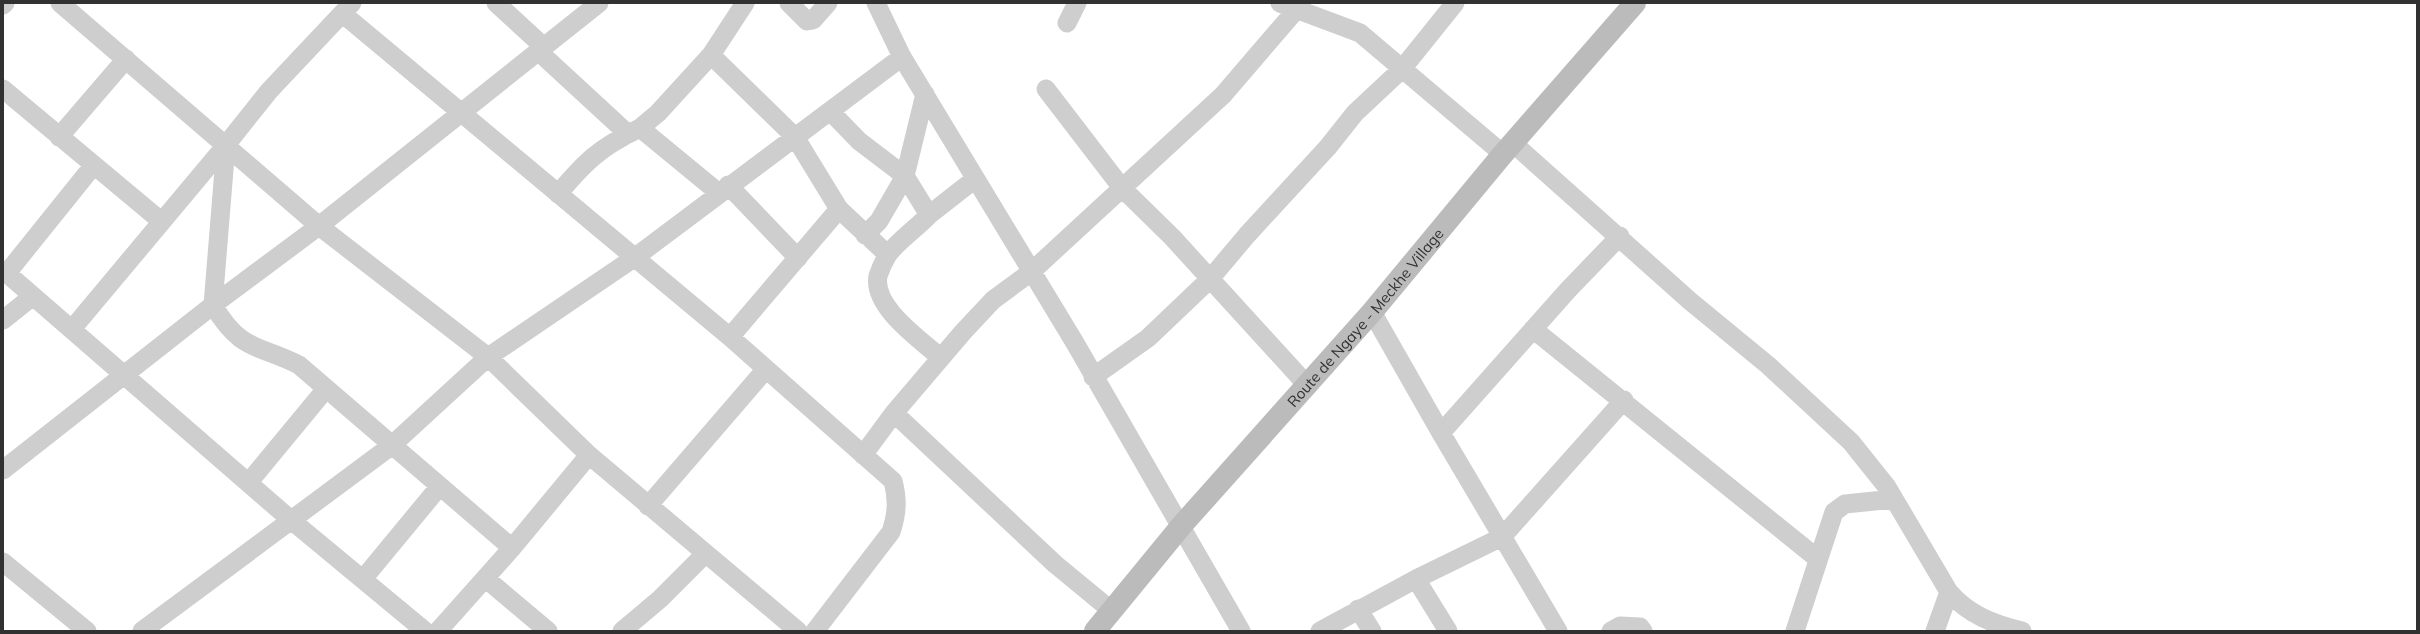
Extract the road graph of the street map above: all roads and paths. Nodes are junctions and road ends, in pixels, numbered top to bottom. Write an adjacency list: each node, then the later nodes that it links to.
1 (5, 3): 11 (street)
2 (60, 3): 19 (street)
3 (496, 3): 16 (street)
4 (599, 3): 16 (street)
5 (745, 3): 17 (street)
6 (789, 3): 7 (street)
7 (828, 3)
8 (1077, 3): 15 (street)
9 (1455, 3): 20 (street)
10 (1635, 3): 30 (main road, Route de Ngaye - Meckhe Village)
11 (3, 5)
12 (879, 5): 18 (street)
13 (1293, 5): 20 (street); 34 (street)
14 (347, 9): 25 (street); 29 (street)
15 (1067, 23)
16 (541, 49): 25 (street); 26 (street)
17 (711, 55): 26 (street); 28 (street)
18 (902, 57): 23 (street); 24 (street)
19 (126, 59): 27 (street); 29 (street)
20 (1402, 68): 30 (street); 48 (street)
21 (3, 89): 27 (street)
22 (1046, 89): 34 (street)
23 (925, 94): 32 (street); 33 (street)
24 (830, 111): 28 (street); 32 (street)
25 (460, 113): 36 (street); 40 (street)
26 (634, 131): 35 (street); 36 (street)
27 (59, 137): 31 (street)
28 (795, 137): 35 (street); 37 (street)
29 (226, 145): 39 (street); 40 (street); 50 (street)
30 (1509, 149): 42 (street); 51 (main road, Route de Ngaye - Meckhe Village)
31 (93, 166): 39 (street); 46 (street)
32 (905, 176): 38 (street); 41 (street)
33 (975, 179): 38 (street); 47 (street)
34 (1122, 188): 47 (street); 48 (street)
35 (724, 189): 44 (street); 45 (street)
36 (558, 194): 44 (street)
37 (838, 209): 41 (street); 45 (street)
38 (929, 215): 43 (street)
39 (161, 221): 53 (street)
40 (319, 226): 50 (street); 56 (street)
41 (865, 235): 43 (street)
42 (1620, 236): 54 (street); 72 (street)
43 (888, 255): 57 (street)
44 (634, 258): 55 (street); 56 (street)
45 (798, 258): 55 (street)
46 (5, 271): 49 (street)
47 (1031, 272): 57 (street); 60 (street)
48 (1210, 279): 60 (street); 61 (street)
49 (33, 296): 52 (street); 53 (street)
50 (213, 306): 59 (street); 62 (street)
51 (1372, 312): 61 (main road, Route de Ngaye - Meckhe Village); 65 (street)
52 (3, 320)
53 (72, 329): 59 (street)
54 (1534, 329): 63 (street); 65 (street)
55 (730, 337): 58 (street)
56 (488, 357): 66 (street); 68 (street)
57 (941, 358): 64 (street)
58 (766, 368): 67 (street); 73 (street)
59 (124, 375): 69 (street); 70 (street)
60 (1093, 377): 75 (street)
61 (1307, 384): 75 (main road, Route de Ngaye - Meckhe Village)
62 (325, 390): 66 (street); 70 (street)
63 (1624, 400): 76 (street); 79 (street)
64 (894, 413): 67 (street); 86 (street)
65 (1441, 433): 76 (street)
66 (391, 446): 71 (street); 74 (street)
67 (863, 455): 95 (street)
68 (589, 456): 73 (street); 77 (street)
69 (3, 470)
70 (249, 482): 74 (street)
71 (439, 487): 77 (street); 82 (street)
72 (1894, 499): 79 (street); 84 (street)
73 (648, 506): 78 (street)
74 (291, 520): 82 (street); 89 (street)
75 (1182, 525): 86 (main road, Route de Ngaye - Meckhe Village); 97 (street)
76 (1502, 537): 83 (street); 101 (street)
77 (512, 548): 81 (street)
78 (705, 554): 93 (street); 94 (street)
79 (1818, 559): 104 (street)
80 (3, 562): 88 (street)
81 (485, 578): 91 (street); 92 (street)
82 (363, 579): 90 (street)
83 (1416, 579): 85 (street); 100 (street)
84 (1949, 592): 87 (street); 105 (street)
85 (1358, 609): 98 (street); 99 (street)
86 (1112, 611): 96 (main road, Route de Ngaye - Meckhe Village)
87 (2000, 629): 106 (street)
88 (87, 631)
89 (142, 631)
90 (425, 631)
91 (438, 631)
92 (548, 631)
93 (622, 631)
94 (798, 631)
95 (815, 631)
96 (1095, 631)
97 (1241, 631)
98 (1320, 631)
99 (1372, 631)
100 (1448, 631)
101 (1558, 631)
102 (1611, 631): 103 (street)
103 (1643, 631)
104 (1795, 631)
105 (1935, 631)
106 (2022, 631)

